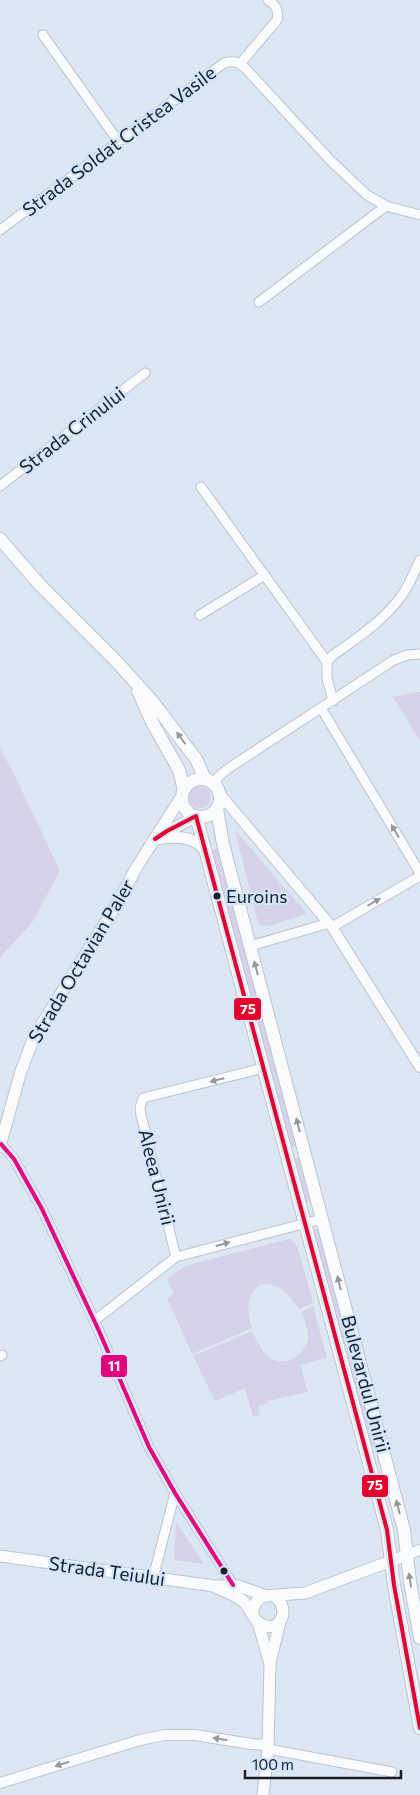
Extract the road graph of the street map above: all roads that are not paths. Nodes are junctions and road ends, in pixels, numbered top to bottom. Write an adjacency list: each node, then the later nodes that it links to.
1 (268, 0): 3 (street)
2 (42, 35): 4 (street)
3 (240, 64): 4 (street, Strada Soldat Cristea Vasile); 5 (street, Strada Soldat Cristea Vasile)
4 (118, 141): 7 (street, Strada Soldat Cristea Vasile)
5 (386, 206): 6 (street, Strada Soldat Cristea Vasile); 8 (street)
6 (420, 214)
7 (0, 230)
8 (259, 302)
9 (145, 373): 10 (street, Strada Crinului)
10 (0, 486)
11 (200, 486): 14 (street)
12 (0, 540): 18 (main road)
13 (420, 560): 17 (street)
14 (265, 575): 15 (street); 17 (street)
15 (200, 615)
16 (420, 654): 19 (street)
17 (327, 662): 19 (street)
18 (134, 682): 21 (main road, one-way to 18); 22 (main road)
19 (333, 701): 20 (street)
20 (321, 708): 21 (street); 27 (street, one-way to 20)
21 (213, 785): 22 (main road); 23 (main road); 28 (street)
22 (183, 793): 24 (main road); 25 (main road, Strada Octavian Paler)
23 (217, 809): 24 (main road); 29 (main road, Bulevardul Unirii)
24 (196, 816): 25 (main road); 26 (main road, Bulevardul Unirii)
25 (155, 839): 26 (main road); 32 (main road, Strada Octavian Paler)
26 (205, 849): 31 (main road, Bulevardul Unirii)
27 (420, 874): 28 (street, one-way to 27)
28 (330, 925): 29 (street); 30 (street)
29 (250, 946): 33 (main road, Bulevardul Unirii, one-way to 29)
30 (420, 1067)
31 (264, 1068): 34 (main road, Bulevardul Unirii); 37 (street, Aleea Unirii, one-way to 37)
32 (0, 1145): 38 (street)
33 (304, 1149): 34 (street); 35 (main road, Bulevardul Unirii)
34 (286, 1154): 36 (main road, Bulevardul Unirii)
35 (322, 1219): 36 (street); 41 (main road, Bulevardul Unirii, one-way to 35)
36 (305, 1223): 37 (street, one-way to 36); 43 (main road, Bulevardul Unirii)
37 (176, 1257): 38 (street)
38 (94, 1321): 39 (street)
39 (175, 1493): 44 (street); 45 (street)
40 (420, 1550): 41 (street)
41 (407, 1555): 43 (main road); 51 (main road, Bulevardul Unirii, one-way to 41)
42 (0, 1556): 44 (main road, Strada Teiului)
43 (391, 1561): 47 (main road); 53 (main road, Bulevardul Unirii)
44 (153, 1578): 46 (main road, Strada Teiului)
45 (233, 1585): 46 (main road); 48 (main road)
46 (214, 1586): 50 (main road)
47 (305, 1594): 48 (main road); 49 (main road)
48 (270, 1596): 49 (main road); 50 (main road)
49 (282, 1618): 50 (main road); 52 (main road)
50 (256, 1619): 52 (main road)
51 (420, 1638)
52 (270, 1663): 54 (main road)
53 (420, 1728)
54 (268, 1747): 55 (street); 56 (street, one-way to 56); 57 (main road)
55 (392, 1772)
56 (0, 1783)
57 (263, 1795)

